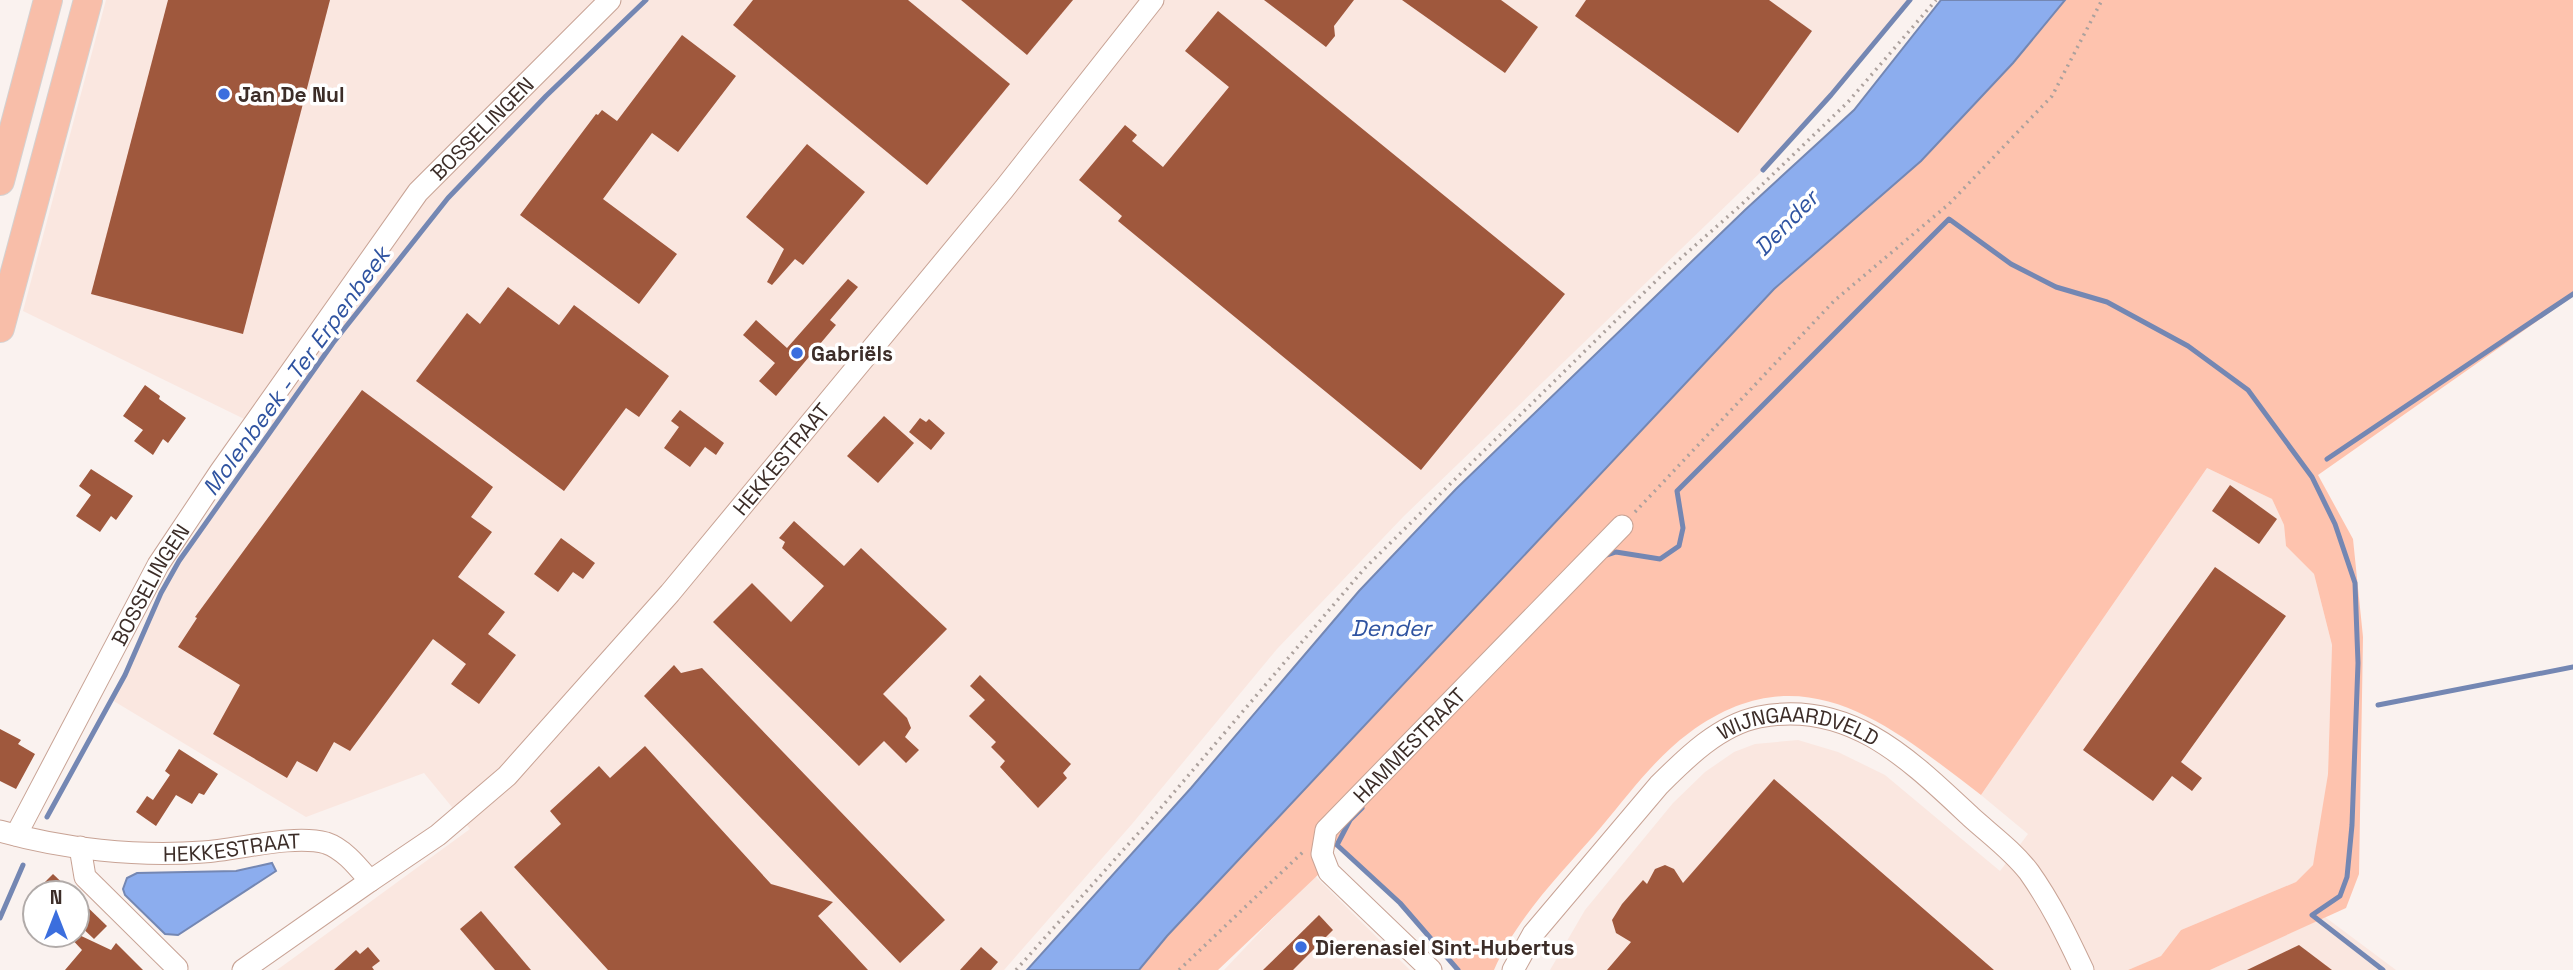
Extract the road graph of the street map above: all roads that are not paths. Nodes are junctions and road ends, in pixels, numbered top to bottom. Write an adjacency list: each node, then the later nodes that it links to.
1 (48, 0): 5 (main road)
2 (88, 0): 6 (main road)
3 (610, 0): 8 (street, BOSSELINGEN)
4 (1153, 0): 10 (street, HEKKESTRAAT)
5 (0, 181)
6 (0, 328)
7 (1622, 526): 13 (street, HAMMESTRAAT)
8 (8, 833): 9 (street, HEKKESTRAAT)
9 (80, 847): 10 (street, HEKKESTRAAT); 11 (street)
10 (370, 881): 12 (street, HEKKESTRAAT)
11 (177, 968)
12 (243, 970)
13 (1431, 970)
14 (1513, 970): 15 (street, WIJNGAARDVELD)
15 (2083, 970)

